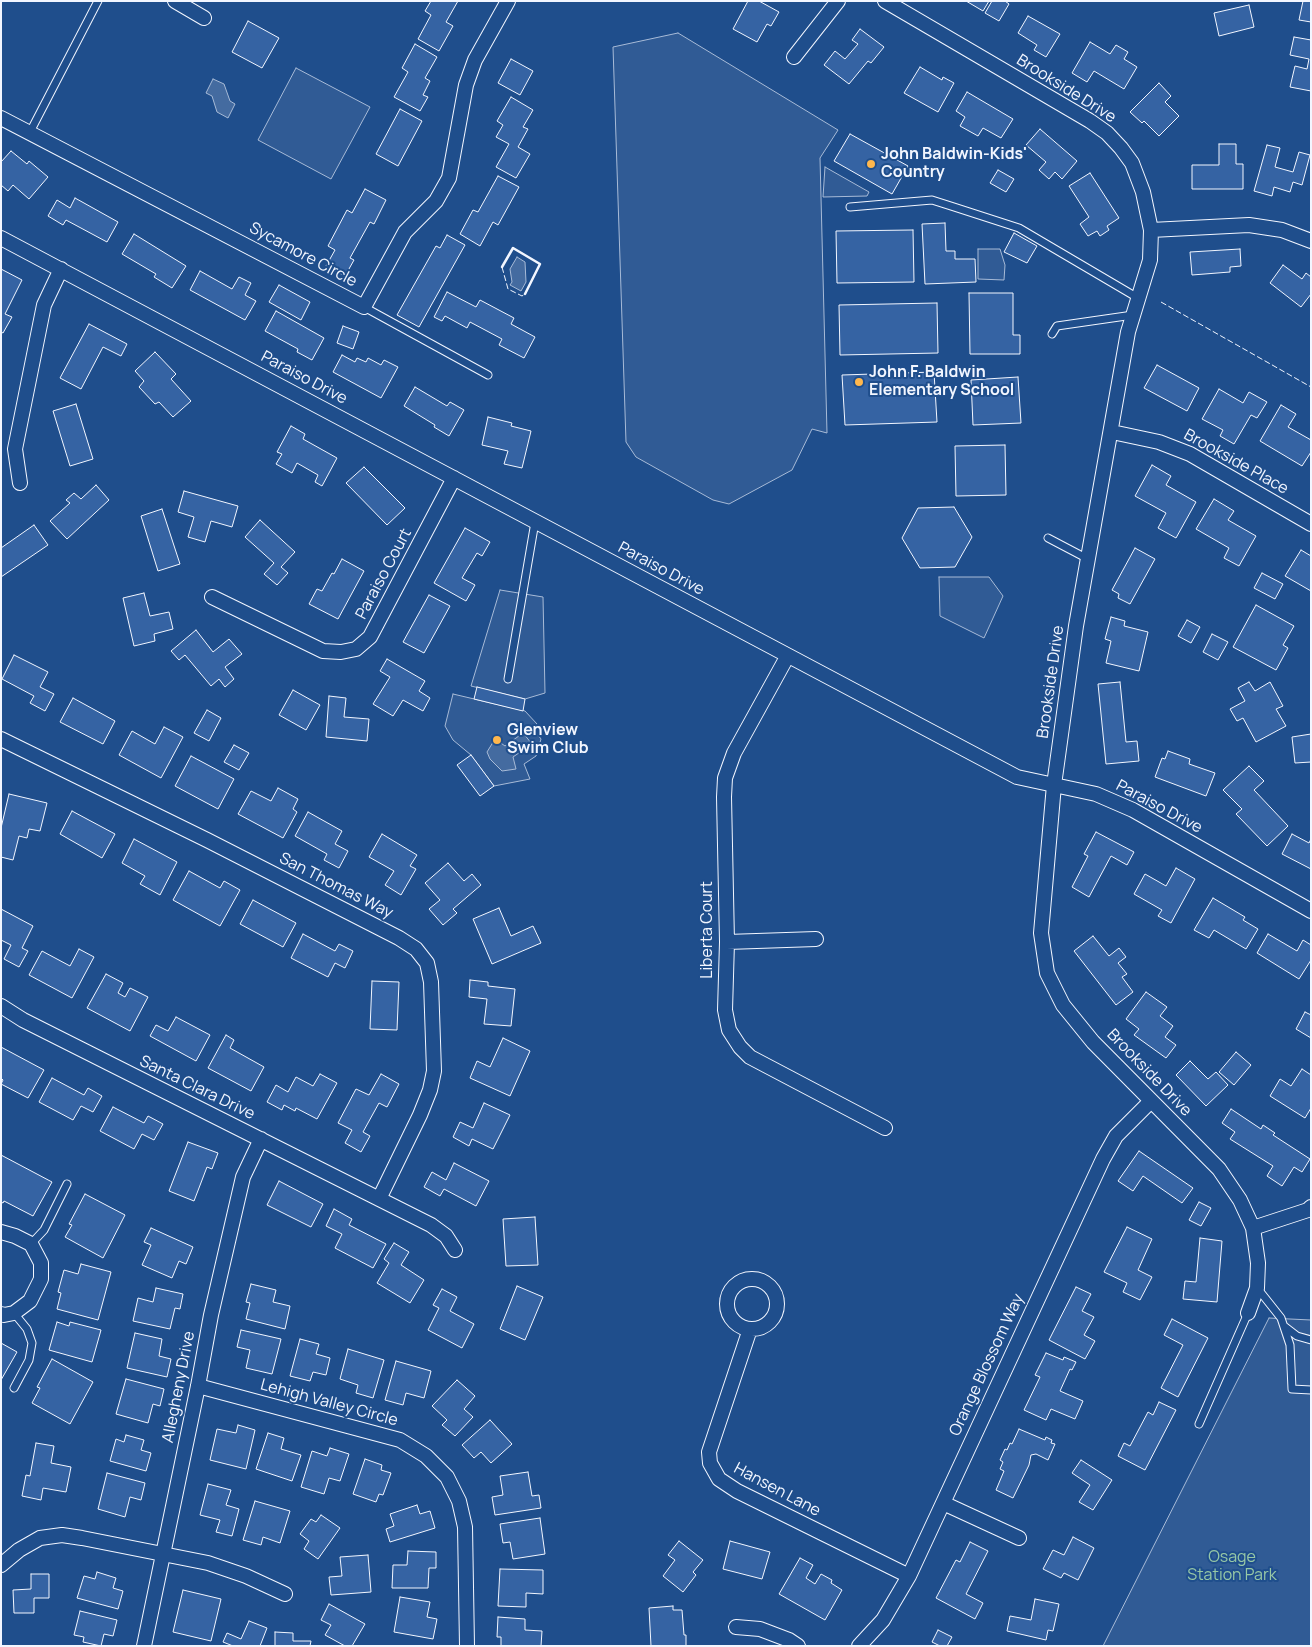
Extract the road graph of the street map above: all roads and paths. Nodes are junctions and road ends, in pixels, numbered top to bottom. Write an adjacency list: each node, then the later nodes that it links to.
1 (98, 1): 9 (lane)
2 (175, 1): 6 (street)
3 (508, 1): 16 (street, Sycamore Circle)
4 (838, 1): 7 (street)
5 (885, 1): 11 (street, Brookside Drive)
6 (204, 18)
7 (794, 57)
8 (1, 118): 9 (street, Sycamore Circle)
9 (30, 134): 16 (street, Sycamore Circle)
10 (850, 207): 15 (lane)
11 (1151, 230): 13 (street); 15 (street, Brookside Drive)
12 (1, 238): 14 (street, Paraiso Drive)
13 (1311, 241)
14 (61, 269): 21 (street, Paraiso Drive); 22 (street)
15 (1138, 298): 17 (street, Brookside Drive)
16 (364, 307): 19 (lane)
17 (1133, 315): 18 (lane); 20 (street, Brookside Drive)
18 (1052, 334)
19 (488, 375)
20 (1112, 432): 24 (street, Brookside Place); 26 (street, Brookside Drive)
21 (454, 478): 23 (street, Paraiso Drive); 27 (street, Paraiso Court)
22 (20, 483)
23 (535, 522): 28 (street, Paraiso Drive); 29 (lane)
24 (1311, 524)
25 (1048, 538): 26 (lane)
26 (1088, 559): 31 (street, Brookside Drive)
27 (212, 597)
28 (787, 656): 31 (street, Paraiso Drive); 34 (street, Liberta Court)
29 (508, 679)
30 (1, 739): 40 (street, San Thomas Way)
31 (1054, 785): 32 (street, Paraiso Drive); 36 (street, Brookside Drive)
32 (1311, 911)
33 (816, 939): 34 (street)
34 (727, 942): 37 (street, Liberta Court)
35 (1, 1006): 38 (street, Santa Clara Drive)
36 (1150, 1101): 42 (street, Brookside Drive); 56 (street, Orange Blossom Way)
37 (885, 1128)
38 (261, 1139): 40 (street, Santa Clara Drive); 52 (street, Allegheny Drive)
39 (68, 1184): 44 (lane)
40 (379, 1199): 45 (street, Santa Clara Drive)
41 (1311, 1207): 42 (street)
42 (1253, 1228): 46 (street, Brookside Drive)
43 (1, 1232): 44 (street)
44 (32, 1244): 47 (street)
45 (455, 1250)
46 (1257, 1288): 48 (street, Brookside Drive); 49 (lane)
47 (8, 1313): 53 (lane)
48 (1248, 1313): 55 (lane, Brookside Drive)
49 (1284, 1326): 51 (lane); 54 (lane)
50 (750, 1329): 60 (street, Hansen Lane)
51 (1311, 1340)
52 (198, 1386): 58 (street, Allegheny Drive); 64 (street, Lehigh Valley Circle)
53 (14, 1388)
54 (1311, 1390)
55 (1199, 1424)
56 (943, 1503): 57 (street); 60 (street, Orange Blossom Way)
57 (1019, 1538)
58 (164, 1554): 59 (street); 61 (street); 63 (street, Allegheny Drive)
59 (1, 1565)
60 (909, 1576): 66 (street, Orange Blossom Way)
61 (286, 1594)
62 (736, 1627): 65 (street)
63 (144, 1646)
64 (467, 1646)
65 (798, 1646)
66 (859, 1646)

